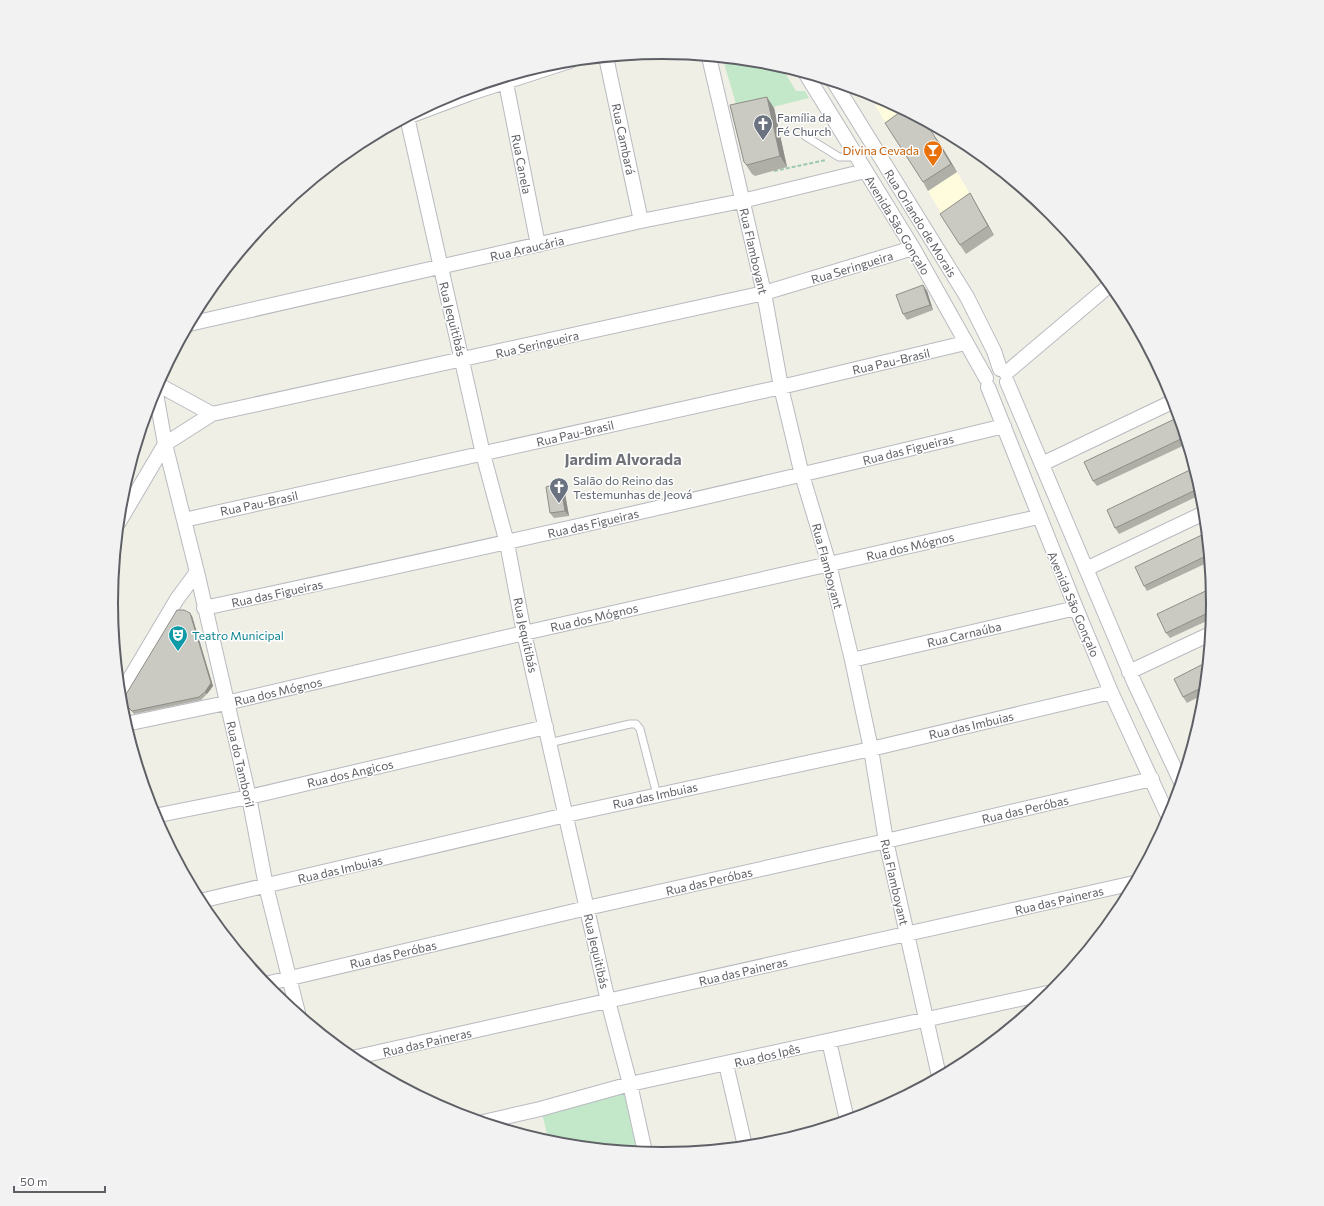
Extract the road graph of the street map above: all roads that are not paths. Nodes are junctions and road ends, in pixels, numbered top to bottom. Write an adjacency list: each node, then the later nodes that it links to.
1 (710, 61): 12 (street, Rua Flamboyant)
2 (607, 62): 13 (street, Rua Cambará)
3 (518, 79): 5 (street)
4 (811, 80): 10 (street, Avenida São Gonçalo)
5 (506, 83): 6 (street); 14 (street, Rua Canela)
6 (498, 85)
7 (838, 88): 22 (street, Rua Orlando de Morais)
8 (408, 122): 16 (street, Rua Jequitibás)
9 (805, 136): 10 (lane)
10 (856, 157): 11 (street, Avenida São Gonçalo)
11 (865, 171): 12 (street, Rua Araucária); 15 (street, Avenida São Gonçalo)
12 (742, 200): 13 (street, Rua Araucária); 18 (street, Rua Flamboyant)
13 (641, 221): 14 (street, Rua Araucária)
14 (538, 245): 16 (street, Rua Araucária)
15 (914, 248): 18 (street, Rua Seringueira); 20 (street, Avenida São Gonçalo)
16 (441, 268): 19 (street, Rua Araucária); 21 (street, Rua Jequitibás)
17 (1106, 289): 22 (street)
18 (764, 293): 21 (street, Rua Seringueira); 25 (street, Rua Flamboyant)
19 (196, 322)
20 (965, 343): 23 (street, Avenida São Gonçalo); 25 (street, Rua Pau-Brasil)
21 (463, 360): 28 (street, Rua Seringueira); 31 (street, Rua Jequitibás)
22 (1004, 375): 23 (street); 23 (street); 32 (street, Avenida São Gonçalo)
23 (987, 382): 29 (street, Avenida São Gonçalo)
24 (163, 387): 28 (street)
25 (781, 387): 31 (street, Rua Pau-Brasil); 33 (street, Rua Flamboyant)
26 (157, 400): 30 (street, Rua do Tamboril)
27 (1168, 404): 32 (street)
28 (212, 414): 30 (street, Rua Seringueira)
29 (1004, 426): 33 (street, Rua das Figueiras); 36 (street, Avenida São Gonçalo)
30 (165, 444): 34 (street); 37 (street, Rua do Tamboril)
31 (483, 454): 37 (street, Rua Pau-Brasil); 38 (street, Rua Jequitibás)
32 (1042, 464): 40 (street, Avenida São Gonçalo)
33 (802, 475): 38 (street, Rua das Figueiras); 39 (street, Rua Flamboyant)
34 (126, 510)
35 (1199, 516): 40 (street)
36 (1038, 517): 39 (street, Rua dos Mógnos); 43 (street, Avenida São Gonçalo)
37 (184, 520): 41 (street, Rua do Tamboril)
38 (507, 543): 42 (street, Rua das Figueiras); 44 (street, Rua Jequitibás)
39 (829, 564): 44 (street, Rua dos Mógnos); 46 (street, Rua Flamboyant)
40 (1086, 569): 47 (street, Avenida São Gonçalo)
41 (197, 572): 42 (street, Rua do Tamboril); 48 (street)
42 (204, 608): 50 (street, Rua do Tamboril)
43 (1076, 608): 46 (street, Rua Carnaúba); 49 (street, Avenida São Gonçalo)
44 (524, 633): 50 (street, Rua dos Mógnos); 52 (street, Rua Jequitibás)
45 (1205, 636): 47 (street)
46 (852, 660): 54 (street, Rua Flamboyant)
47 (1130, 672): 55 (street, Avenida São Gonçalo)
48 (125, 687)
49 (1111, 692): 54 (street, Rua das Imbuias); 56 (street, Avenida São Gonçalo)
50 (226, 703): 51 (street, Rua dos Mógnos); 58 (street, Rua do Tamboril)
51 (132, 723)
52 (546, 727): 53 (street, Rua Jequitibás); 58 (street, Rua dos Angicos)
53 (550, 742): 57 (lane); 61 (street, Rua Jequitibás)
54 (871, 749): 57 (street, Rua das Imbuias); 62 (street, Rua Flamboyant)
55 (1178, 775)
56 (1152, 779): 59 (street, Avenida São Gonçalo); 62 (street, Rua das Peróbas)
57 (657, 795): 61 (street, Rua das Imbuias)
58 (249, 796): 60 (street, Rua dos Angicos); 64 (street, Rua do Tamboril)
59 (1165, 810)
60 (161, 815)
61 (566, 815): 64 (street, Rua das Imbuias); 66 (street, Rua Jequitibás)
62 (886, 842): 66 (street, Rua das Peróbas); 67 (street, Rua Flamboyant)
63 (1127, 885): 67 (street, Rua das Paineras)
64 (266, 886): 65 (street, Rua das Imbuias); 68 (street, Rua do Tamboril)
65 (207, 900)
66 (587, 908): 68 (street, Rua das Peróbas); 71 (street, Rua Jequitibás)
67 (907, 935): 71 (street, Rua das Paineras); 73 (street, Rua Flamboyant)
68 (290, 978): 69 (street, Rua das Peróbas); 72 (street, Rua do Tamboril)
69 (272, 982)
70 (1040, 995): 73 (street, Rua dos Ipês)
71 (608, 1001): 75 (street, Rua das Paineras); 78 (street, Rua Jequitibás)
72 (296, 1006)
73 (926, 1019): 74 (street, Rua dos Ipês); 77 (street, Rua Flamboyant)
74 (829, 1041): 76 (street, Rua dos Ipês); 79 (street)
75 (361, 1056)
76 (726, 1064): 78 (street, Rua dos Ipês); 81 (street)
77 (938, 1071)
78 (630, 1084): 80 (street, Rua dos Ipês); 82 (street, Rua Jequitibás)
79 (846, 1115)
80 (493, 1120)
81 (744, 1140)
82 (644, 1146)

